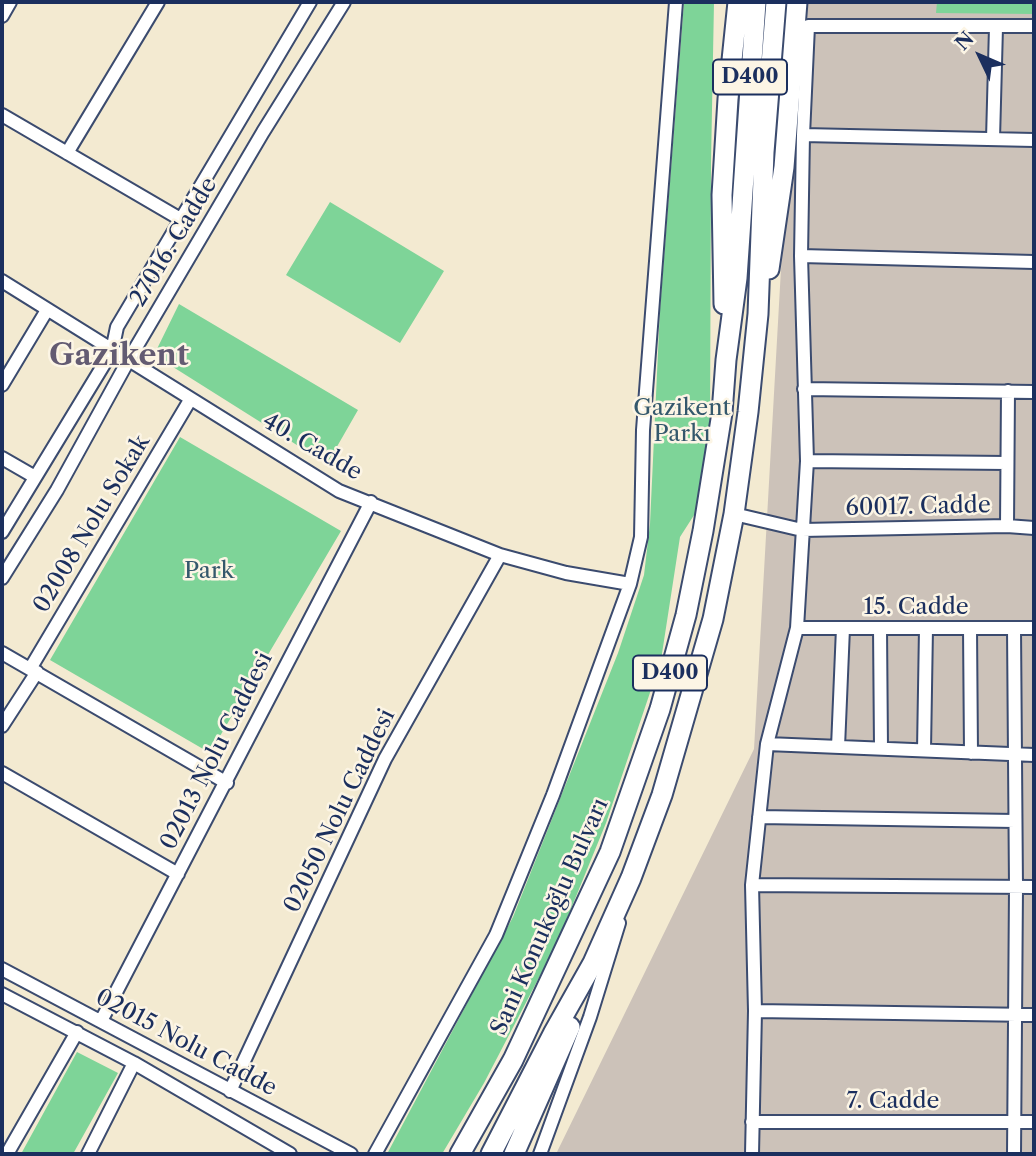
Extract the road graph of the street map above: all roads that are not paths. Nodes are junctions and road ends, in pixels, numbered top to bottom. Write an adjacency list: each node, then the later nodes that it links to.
1 (10, 2): 10 (street)
2 (158, 2): 18 (street)
3 (310, 2): 19 (street, 27016. Cadde)
4 (344, 2): 27 (street, 27016. Cadde)
5 (676, 2): 45 (street)
6 (738, 2): 26 (highway)
7 (756, 2): 17 (highway, D400)
8 (776, 2): 17 (highway, D400)
9 (797, 2): 24 (highway)
10 (2, 16)
11 (1034, 26): 12 (street)
12 (996, 27): 14 (street); 15 (street)
13 (2, 115): 18 (street)
14 (803, 135): 15 (street); 20 (street)
15 (993, 139): 16 (street)
16 (1034, 140)
17 (755, 152): 24 (highway, D400); 26 (highway, Sani Konukoğlu Bulvarı / D400)
18 (67, 153): 19 (street)
19 (182, 220): 25 (street, 27016. Cadde)
20 (800, 256): 21 (street); 29 (street)
21 (1034, 262)
22 (2, 281): 23 (street, 40. Cadde)
23 (47, 310): 25 (street, 40. Cadde); 28 (street)
24 (758, 314): 38 (highway, D400)
25 (112, 351): 27 (street, 40. Cadde); 36 (street, 27016. Cadde)
26 (726, 360): 90 (highway, Sani Konukoğlu Bulvarı / D400)
27 (128, 361): 32 (street, 40. Cadde); 44 (street, 27016. Cadde)
28 (2, 385)
29 (804, 389): 30 (street); 34 (street)
30 (1008, 391): 31 (street); 35 (street)
31 (1034, 392)
32 (190, 400): 37 (street, 40. Cadde); 54 (street, 02008 Nolu Sokak)
33 (2, 458): 36 (street)
34 (807, 461): 35 (street); 41 (street)
35 (1007, 463): 39 (street)
36 (35, 477): 42 (street, 27016. Cadde)
37 (371, 502): 43 (street, 40. Cadde); 64 (street, 02013 Nolu Caddesi)
38 (734, 514): 41 (street, 60017. Cadde); 68 (highway, D400)
39 (1007, 526): 40 (street, 60017. Cadde); 41 (street, 60017. Cadde)
40 (1034, 528)
41 (802, 530): 46 (street)
42 (2, 531)
43 (500, 555): 45 (street, 40. Cadde); 81 (street, 02050 Nolu Caddesi)
44 (2, 578)
45 (630, 583): 89 (street)
46 (797, 628): 47 (street, 15. Cadde); 56 (street)
47 (843, 628): 48 (street, 15. Cadde); 57 (street)
48 (880, 628): 49 (street, 15. Cadde); 58 (street)
49 (926, 628): 50 (street, 15. Cadde); 59 (street)
50 (970, 628): 51 (street, 15. Cadde); 60 (street)
51 (1014, 628): 52 (street, 15. Cadde); 61 (street)
52 (1034, 628)
53 (2, 653): 54 (street)
54 (34, 671): 55 (street, 02008 Nolu Sokak); 64 (street)
55 (2, 726)
56 (767, 744): 57 (street); 65 (street)
57 (838, 747): 58 (street)
58 (881, 748): 59 (street)
59 (924, 750): 60 (street)
60 (971, 753): 61 (street)
61 (1014, 755): 62 (street); 66 (street)
62 (1034, 755)
63 (2, 774): 67 (street)
64 (226, 783): 67 (street, 02013 Nolu Caddesi)
65 (759, 817): 66 (street); 69 (street)
66 (1015, 821): 71 (street)
67 (178, 874): 78 (street, 02013 Nolu Caddesi)
68 (631, 878): 72 (highway, D400); 93 (street)
69 (752, 885): 71 (street); 75 (street)
70 (1034, 887): 71 (street)
71 (1016, 888): 76 (street)
72 (593, 963): 91 (highway, D400); 92 (highway)
73 (2, 969): 78 (street, 02015 Nolu Cadde)
74 (2, 994): 79 (street, 02015 Nolu Cadde)
75 (755, 1011): 76 (street); 82 (street)
76 (1014, 1014): 77 (street); 83 (street)
77 (1034, 1015)
78 (101, 1020): 81 (street, 02015 Nolu Cadde)
79 (77, 1032): 80 (street, 02015 Nolu Cadde); 85 (street)
80 (134, 1063): 86 (street); 87 (street, 02015 Nolu Cadde)
81 (230, 1091): 88 (street, 02015 Nolu Cadde)
82 (752, 1122): 83 (street, 7. Cadde); 94 (street)
83 (1013, 1122): 84 (street, 7. Cadde); 95 (street)
84 (1034, 1122)
85 (7, 1154)
86 (88, 1154)
87 (290, 1154)
88 (351, 1154)
89 (375, 1154)
90 (460, 1154)
91 (491, 1154)
92 (514, 1154)
93 (540, 1154)
94 (752, 1154)
95 (1014, 1154)

